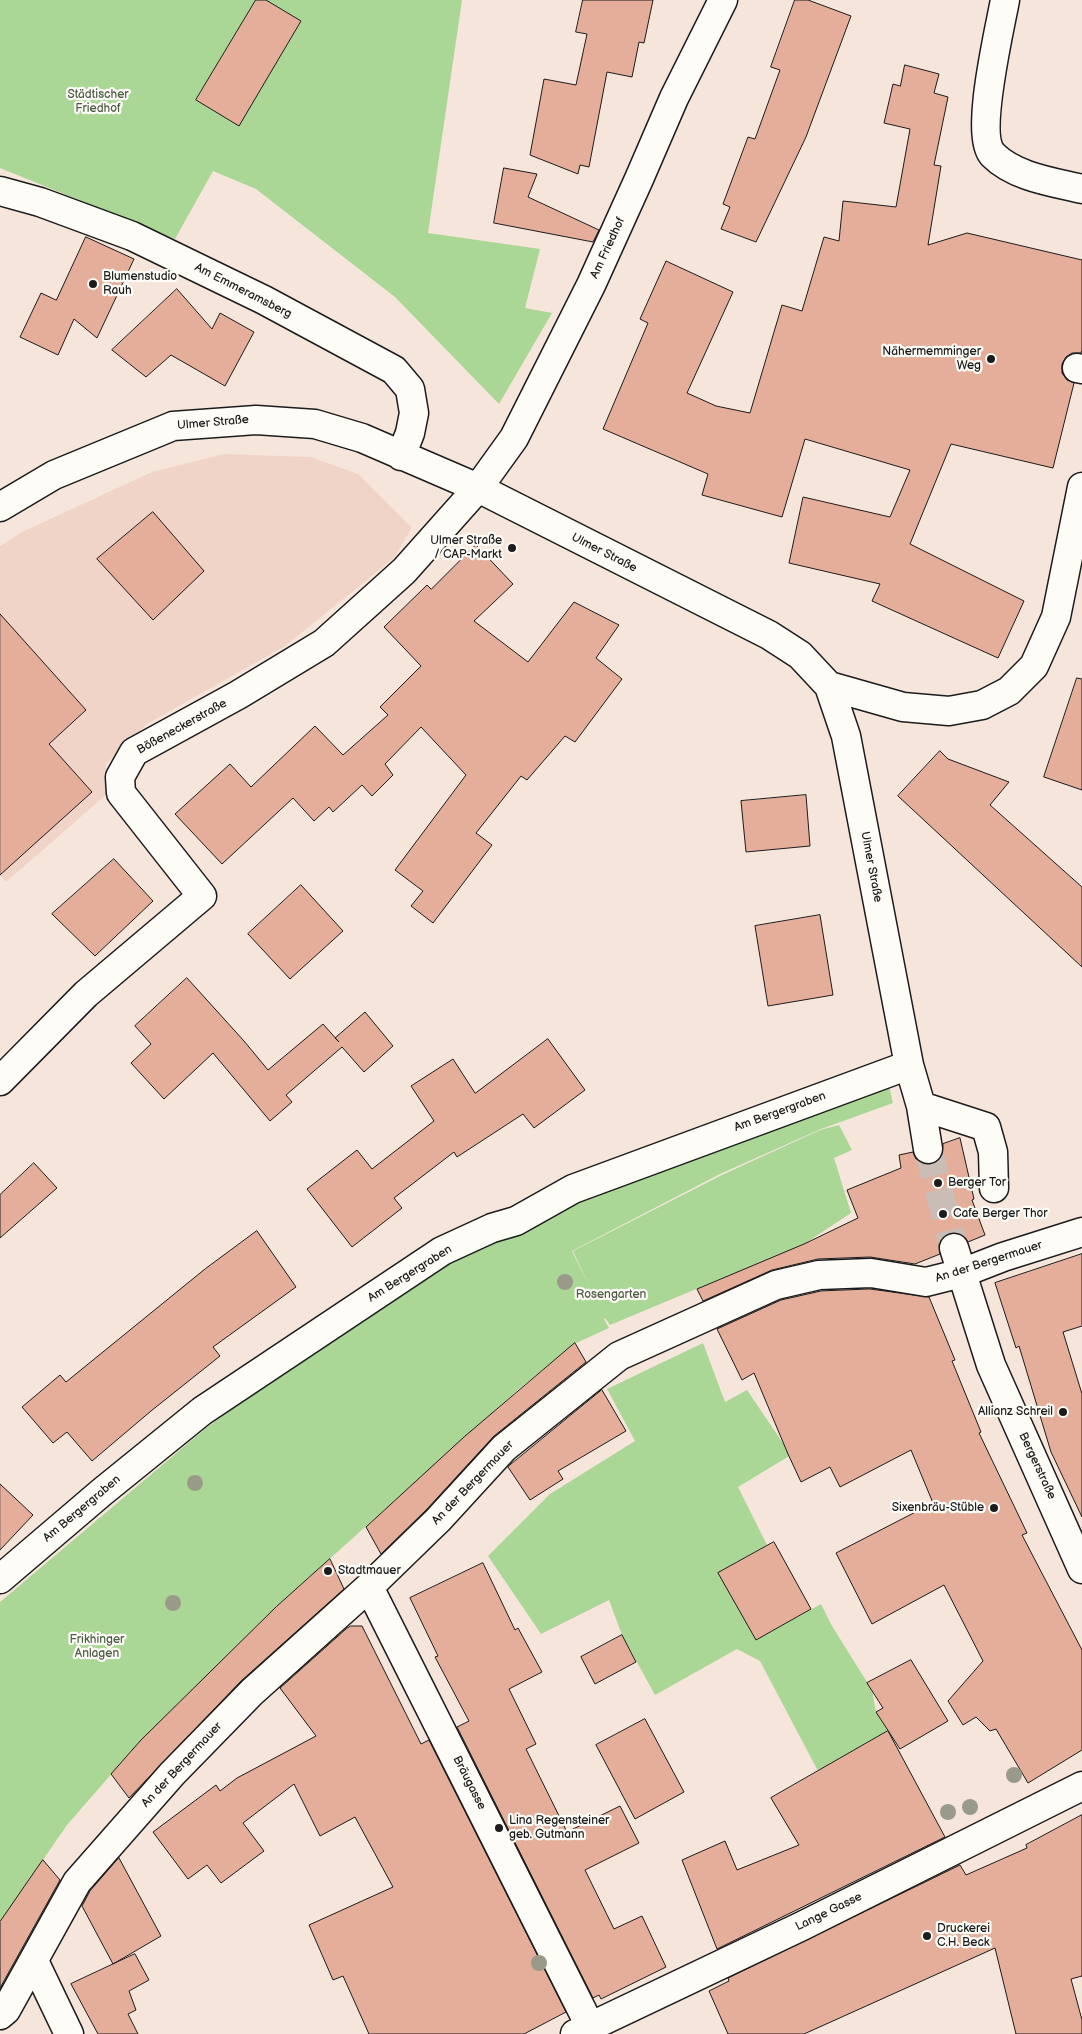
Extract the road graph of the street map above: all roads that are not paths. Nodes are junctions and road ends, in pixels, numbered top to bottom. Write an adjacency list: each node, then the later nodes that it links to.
1 (723, 0): 7 (street, Am Friedhof)
2 (1005, 0): 3 (street)
3 (1082, 189)
4 (0, 191): 5 (street, Am Emmeramsberg)
5 (401, 456): 7 (street, Ulmer Straße); 8 (street, Ulmer Straße)
6 (1082, 487): 9 (street)
7 (478, 488): 9 (street, Ulmer Straße); 11 (street, Bößeneckerstraße)
8 (0, 507)
9 (829, 686): 10 (street, Ulmer Straße)
10 (910, 1065): 12 (street); 18 (street, Am Bergergraben)
11 (0, 1081)
12 (922, 1106): 13 (street); 14 (street)
13 (928, 1149)
14 (994, 1188)
15 (1082, 1232): 16 (street, An der Bergermauer)
16 (958, 1261): 17 (street, Bergerstraße); 19 (street, An der Bergermauer)
17 (1082, 1569)
18 (0, 1580)
19 (370, 1586): 21 (street, An der Bergermauer); 23 (street, Bräugasse)
20 (1082, 1786): 23 (street, Lange Gasse)
21 (34, 1962): 22 (street, An der Bergermauer); 24 (street)
22 (0, 2015)
23 (586, 2031)
24 (69, 2034)

